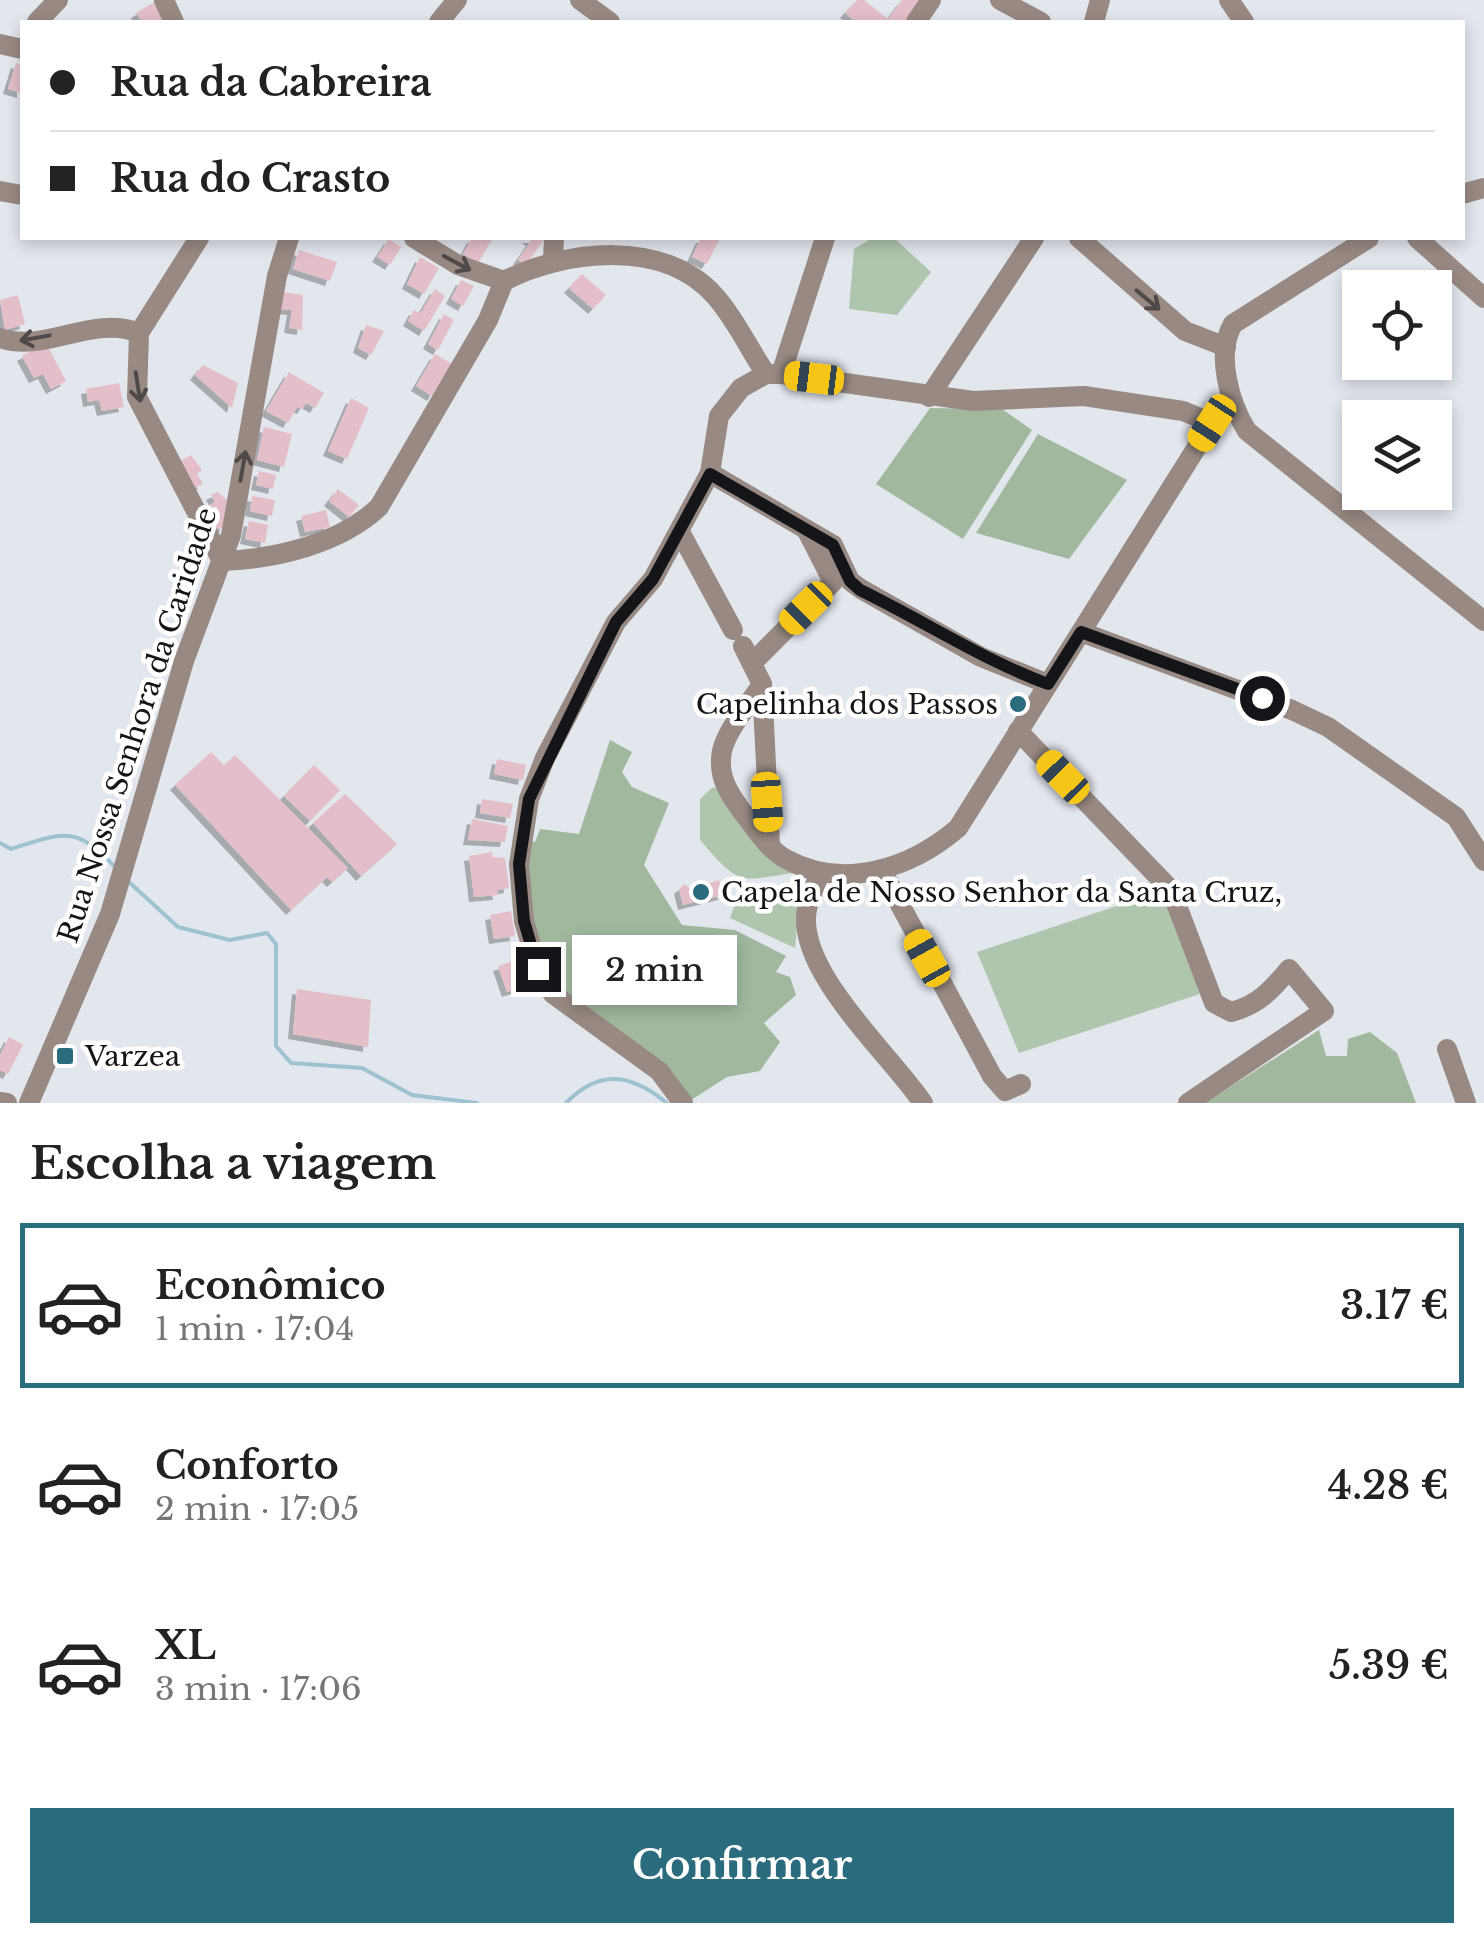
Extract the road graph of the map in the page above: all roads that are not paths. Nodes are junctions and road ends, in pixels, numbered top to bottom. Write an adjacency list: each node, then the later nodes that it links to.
1 (58, 0): 4 (street)
2 (580, 0): 5 (street)
3 (1000, 0): 6 (street)
4 (39, 20)
5 (607, 20)
6 (1037, 20)
7 (198, 240): 19 (street)
8 (289, 240): 29 (street, Rua Nossa Senhora da Caridade, one-way to 8)
9 (417, 240): 17 (street, one-way to 17)
10 (554, 240): 16 (street)
11 (824, 240): 22 (street)
12 (1033, 240): 23 (street)
13 (1081, 240): 21 (street, one-way to 21)
14 (1367, 240): 21 (street)
15 (1418, 240): 18 (street)
16 (553, 260): 17 (street); 22 (street)
17 (504, 281): 29 (street)
18 (1484, 298)
19 (139, 333): 20 (street, one-way to 20); 29 (street, one-way to 29)
20 (0, 338)
21 (1226, 347): 24 (street)
22 (774, 374): 23 (street); 26 (street)
23 (929, 397): 25 (street)
24 (1232, 408): 25 (street); 30 (street)
25 (1212, 423): 31 (street)
26 (710, 474): 27 (street); 28 (street)
27 (806, 528): 32 (street); 34 (street)
28 (680, 532): 32 (street); 43 (street)
29 (222, 561): 42 (street, Rua Nossa Senhora da Caridade)
30 (1484, 622)
31 (1081, 632): 34 (street); 37 (street)
32 (743, 646): 33 (street)
33 (762, 684): 36 (street); 36 (street)
34 (1048, 684): 35 (street)
35 (1018, 732): 38 (street); 45 (street)
36 (770, 845): 39 (street)
37 (1484, 860)
38 (882, 871): 39 (street); 41 (street)
39 (820, 872): 44 (street)
40 (1447, 1049): 46 (street)
41 (1021, 1084)
42 (28, 1103)
43 (683, 1103)
44 (922, 1103)
45 (1188, 1103)
46 (1466, 1103)

